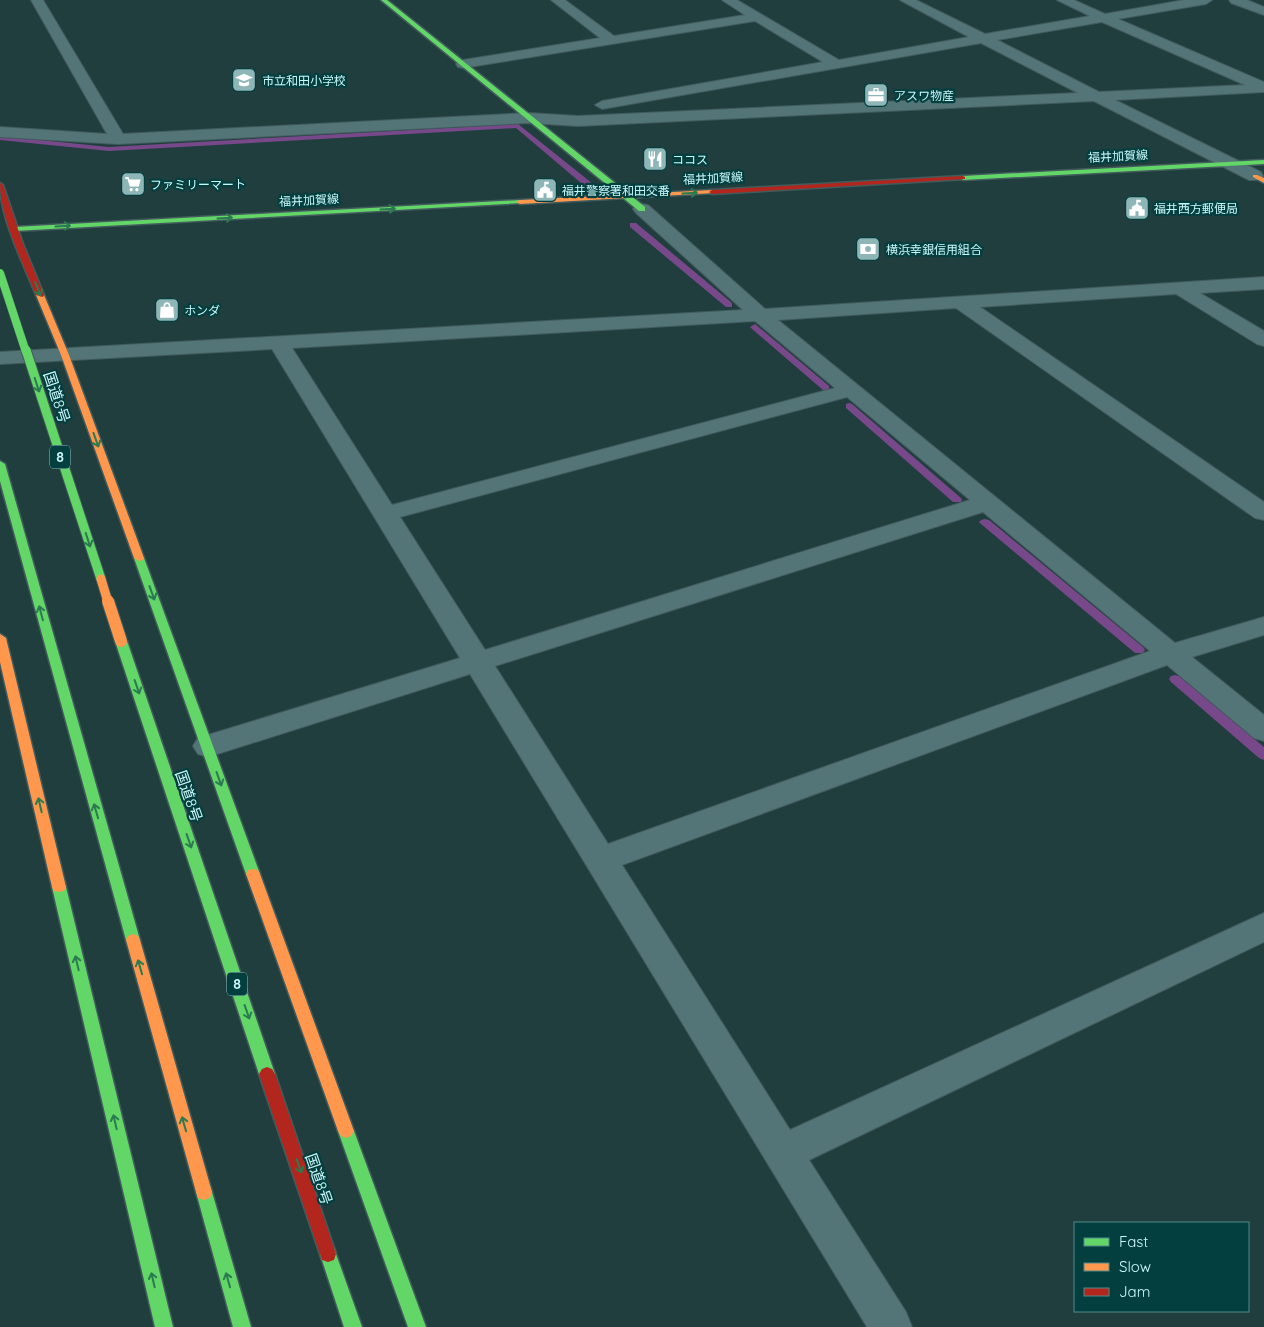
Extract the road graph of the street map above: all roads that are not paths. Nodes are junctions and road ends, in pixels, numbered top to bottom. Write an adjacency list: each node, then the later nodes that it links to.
1 (37, 0): 22 (street)
2 (384, 0): 14 (main road)
3 (557, 0): 13 (street)
4 (728, 0): 10 (street)
5 (906, 0): 12 (street)
6 (1062, 0): 11 (street)
7 (1206, 0): 11 (street)
8 (1236, 0): 9 (street)
9 (1264, 11)
10 (758, 17): 13 (street); 15 (street)
11 (1104, 18): 12 (street); 16 (street)
12 (983, 39): 15 (street); 17 (street)
13 (612, 41): 14 (street)
14 (463, 64): 20 (main road)
15 (836, 64): 18 (street)
16 (1264, 88): 17 (street)
17 (1098, 97): 19 (street); 24 (street)
18 (643, 98): 19 (street); 20 (street)
19 (664, 117): 20 (street)
20 (529, 118): 22 (street); 27 (main road)
21 (0, 132): 22 (street)
22 (118, 139)
23 (1264, 162): 24 (main road, 福井加賀線)
24 (1232, 170): 25 (street); 27 (main road, 福井加賀線, one-way to 24)
25 (1261, 178)
26 (0, 185): 30 (main road)
27 (635, 203): 28 (main road, 福井加賀線); 29 (main road, 福井加賀線); 30 (main road, 福井加賀線, one-way to 27); 36 (street)
28 (662, 208)
29 (622, 210)
30 (14, 229): 31 (main road, 福井加賀線); 39 (main road, one-way to 39)
31 (0, 230)
32 (0, 272): 57 (main road, 国道8号 / 8, one-way to 57, bridge)
33 (1264, 283): 34 (street)
34 (1178, 288): 35 (street); 37 (street)
35 (961, 303): 36 (street); 44 (street)
36 (760, 316): 38 (street); 41 (street)
37 (1264, 340)
38 (279, 343): 39 (street); 45 (street)
39 (65, 355): 40 (street); 51 (main road, one-way to 51)
40 (0, 358)
41 (850, 390): 43 (street); 45 (street)
42 (0, 464): 56 (main road, one-way to 42)
43 (986, 502): 48 (street); 49 (street)
44 (1264, 513)
45 (385, 514): 49 (street)
46 (1264, 626): 48 (street)
47 (0, 638): 55 (main road, one-way to 47)
48 (1170, 654): 50 (street); 52 (street)
49 (477, 662): 51 (street); 52 (street)
50 (1264, 732)
51 (208, 746): 58 (main road, one-way to 58)
52 (600, 860): 54 (street)
53 (1264, 927): 54 (street)
54 (782, 1153): 59 (street)
55 (164, 1327)
56 (242, 1327)
57 (354, 1327)
58 (417, 1327)
59 (891, 1327)

